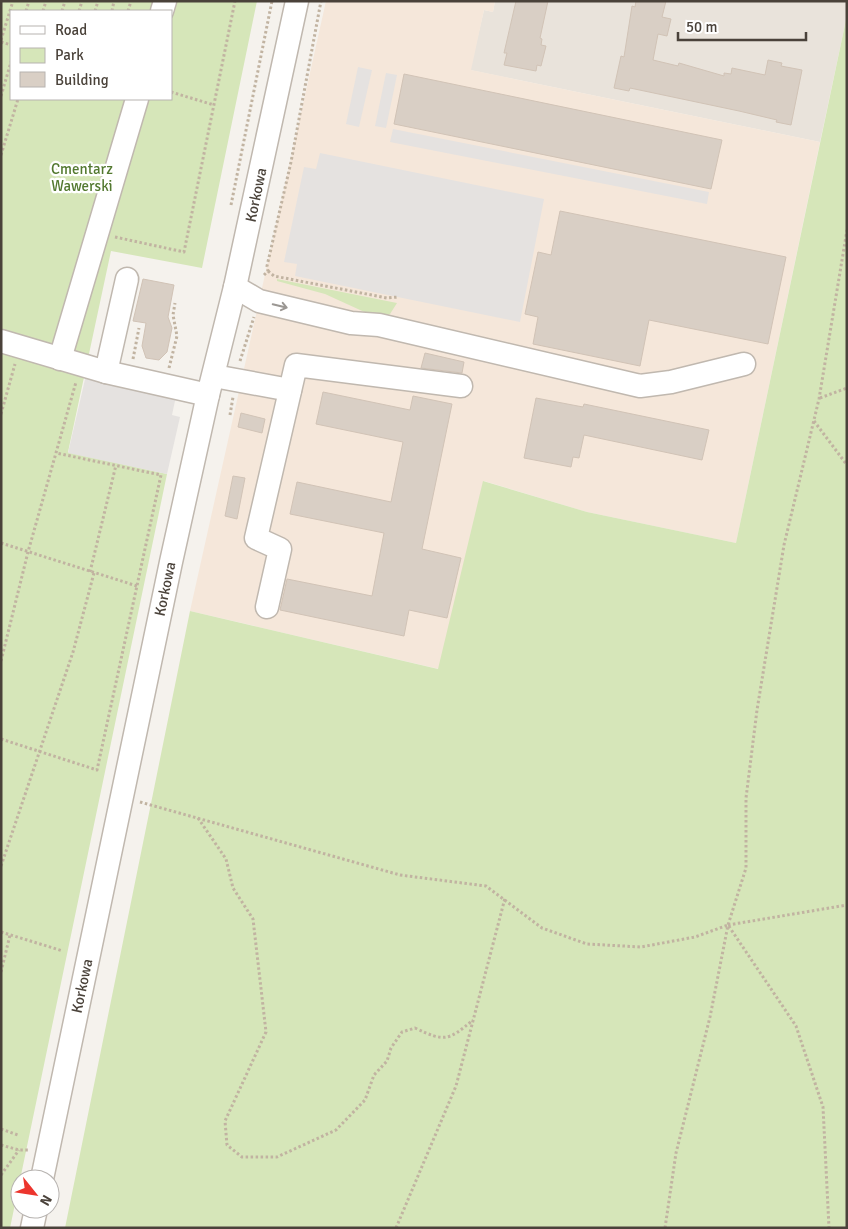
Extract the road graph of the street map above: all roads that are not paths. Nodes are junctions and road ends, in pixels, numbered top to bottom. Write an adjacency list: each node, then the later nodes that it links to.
1 (297, 1): 4 (street, Korkowa)
2 (137, 100): 6 (street)
3 (127, 279): 8 (street)
4 (235, 287): 7 (street); 9 (street, Korkowa)
5 (10, 344): 6 (street)
6 (70, 362): 8 (street)
7 (744, 364)
8 (106, 372): 9 (street)
9 (211, 385): 11 (street); 13 (street, Korkowa)
10 (461, 386): 11 (street)
11 (290, 390): 12 (street)
12 (267, 607)
13 (44, 1169)

